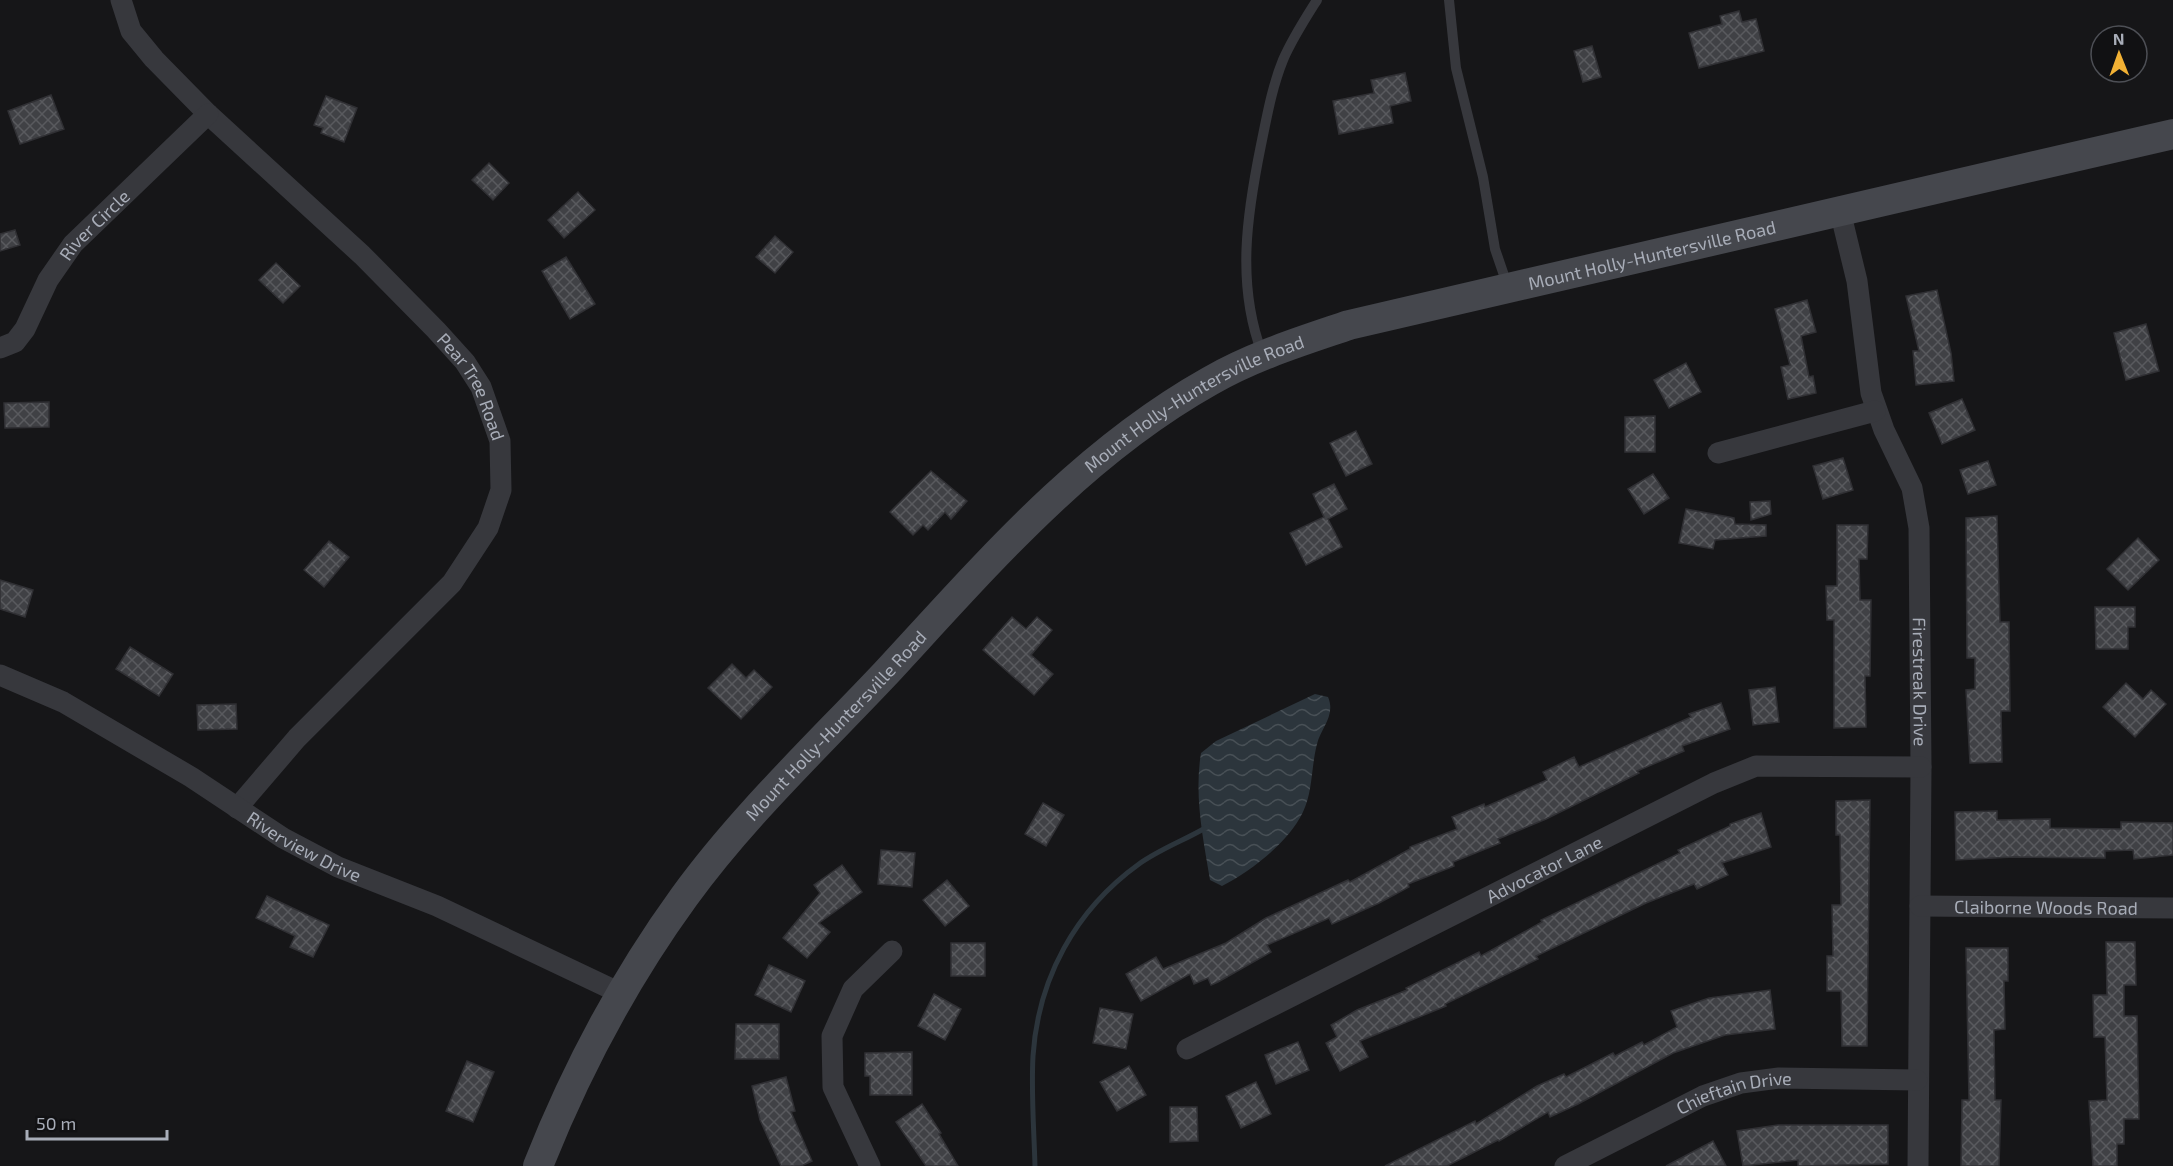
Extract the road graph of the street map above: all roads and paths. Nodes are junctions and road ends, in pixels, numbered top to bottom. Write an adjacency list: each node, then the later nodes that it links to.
1 (121, 0): 4 (street, Pear Tree Road)
2 (1317, 0): 9 (lane)
3 (1449, 0): 7 (lane)
4 (208, 114): 8 (street, River Circle); 14 (street, Pear Tree Road)
5 (2173, 134): 6 (main road, Mount Holly-Huntersville Road)
6 (1840, 211): 7 (main road, Mount Holly-Huntersville Road); 10 (street, Firestreak Drive)
7 (1508, 287): 9 (main road, Mount Holly-Huntersville Road)
8 (0, 348)
9 (1263, 356): 18 (main road, Mount Holly-Huntersville Road)
10 (1875, 411): 11 (street); 13 (street, Firestreak Drive)
11 (1718, 453)
12 (0, 675): 14 (street, Riverview Drive)
13 (1921, 767): 15 (street, Firestreak Drive); 19 (street, Advocator Lane)
14 (237, 808): 18 (street, Riverview Drive)
15 (1920, 906): 16 (street, Claiborne Woods Road); 20 (street, Firestreak Drive)
16 (2173, 908)
17 (892, 951): 23 (street)
18 (620, 993): 22 (main road, Mount Holly-Huntersville Road)
19 (1187, 1049)
20 (1917, 1080): 21 (street, Chieftain Drive); 25 (street, Firestreak Drive)
21 (1593, 1160): 24 (street, Chieftain Drive)
22 (538, 1166)
23 (870, 1166)
24 (1565, 1166)
25 (1917, 1166)

